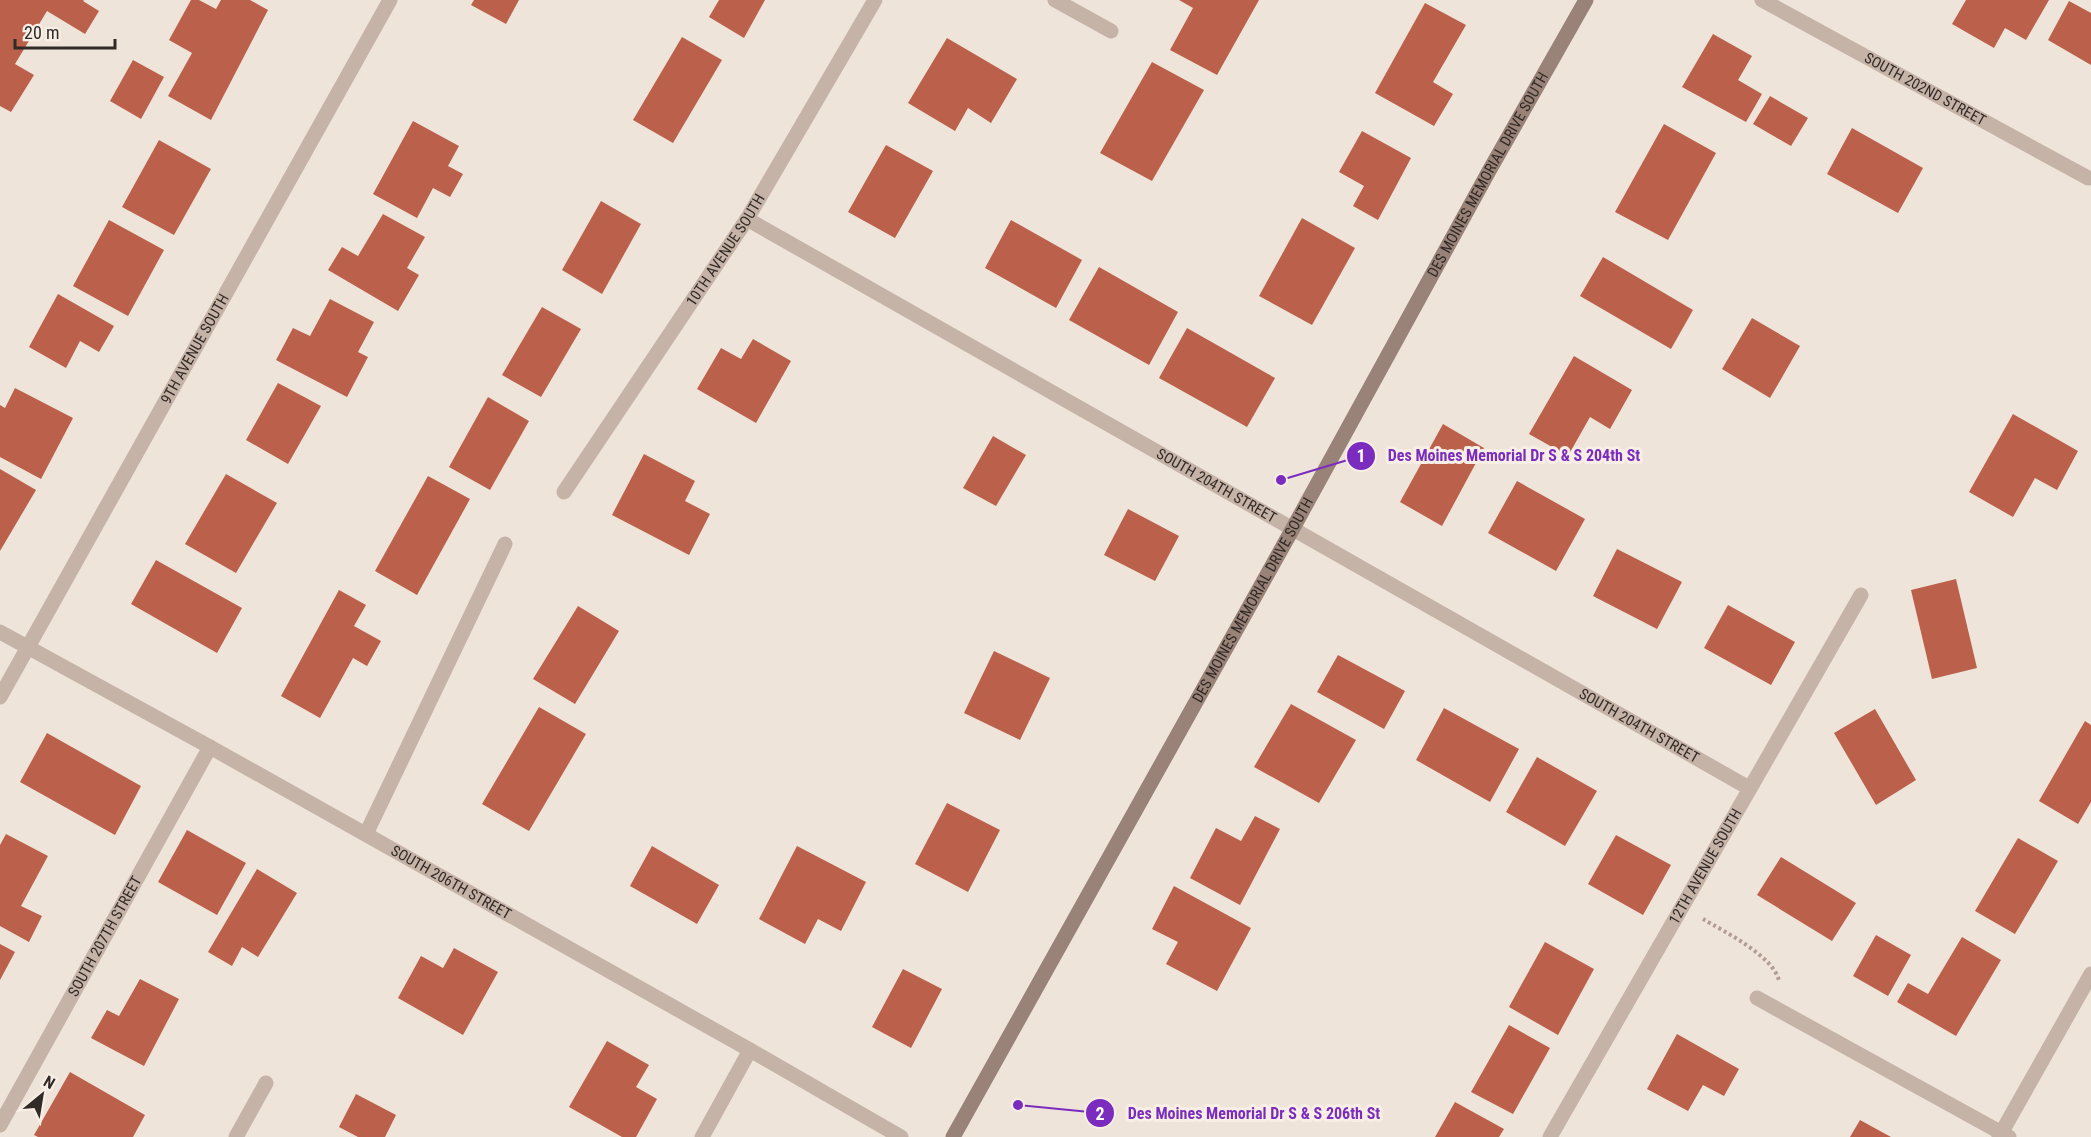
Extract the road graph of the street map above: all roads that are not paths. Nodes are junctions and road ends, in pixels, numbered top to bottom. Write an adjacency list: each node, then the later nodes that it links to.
1 (390, 0): 14 (street, 9TH AVENUE SOUTH)
2 (875, 0): 8 (street, 10TH AVENUE SOUTH)
3 (1055, 0): 6 (street)
4 (1586, 0): 10 (main road, DES MOINES MEMORIAL DRIVE SOUTH)
5 (1762, 0): 7 (street, SOUTH 202ND STREET)
6 (1111, 31)
7 (2088, 178)
8 (747, 219): 9 (street, 10TH AVENUE SOUTH); 10 (street, SOUTH 204TH STREET)
9 (564, 492)
10 (1292, 530): 17 (street, SOUTH 204TH STREET); 28 (main road, DES MOINES MEMORIAL DRIVE SOUTH)
11 (505, 544): 18 (street)
12 (1861, 595): 17 (street, 12TH AVENUE SOUTH)
13 (0, 632): 14 (street, SOUTH 206TH STREET)
14 (27, 647): 15 (street, 9TH AVENUE SOUTH); 16 (street, SOUTH 206TH STREET)
15 (0, 697)
16 (210, 747): 18 (street, SOUTH 206TH STREET); 23 (street, SOUTH 207TH STREET)
17 (1749, 788): 29 (street, 12TH AVENUE SOUTH)
18 (366, 834): 21 (street, SOUTH 206TH STREET)
19 (2091, 974): 24 (street)
20 (1757, 998): 24 (street)
21 (750, 1050): 26 (street); 27 (street, SOUTH 206TH STREET)
22 (266, 1083): 25 (street)
23 (0, 1125)
24 (2004, 1136)
25 (236, 1137)
26 (702, 1137)
27 (901, 1137)
28 (952, 1137)
29 (1550, 1137)

